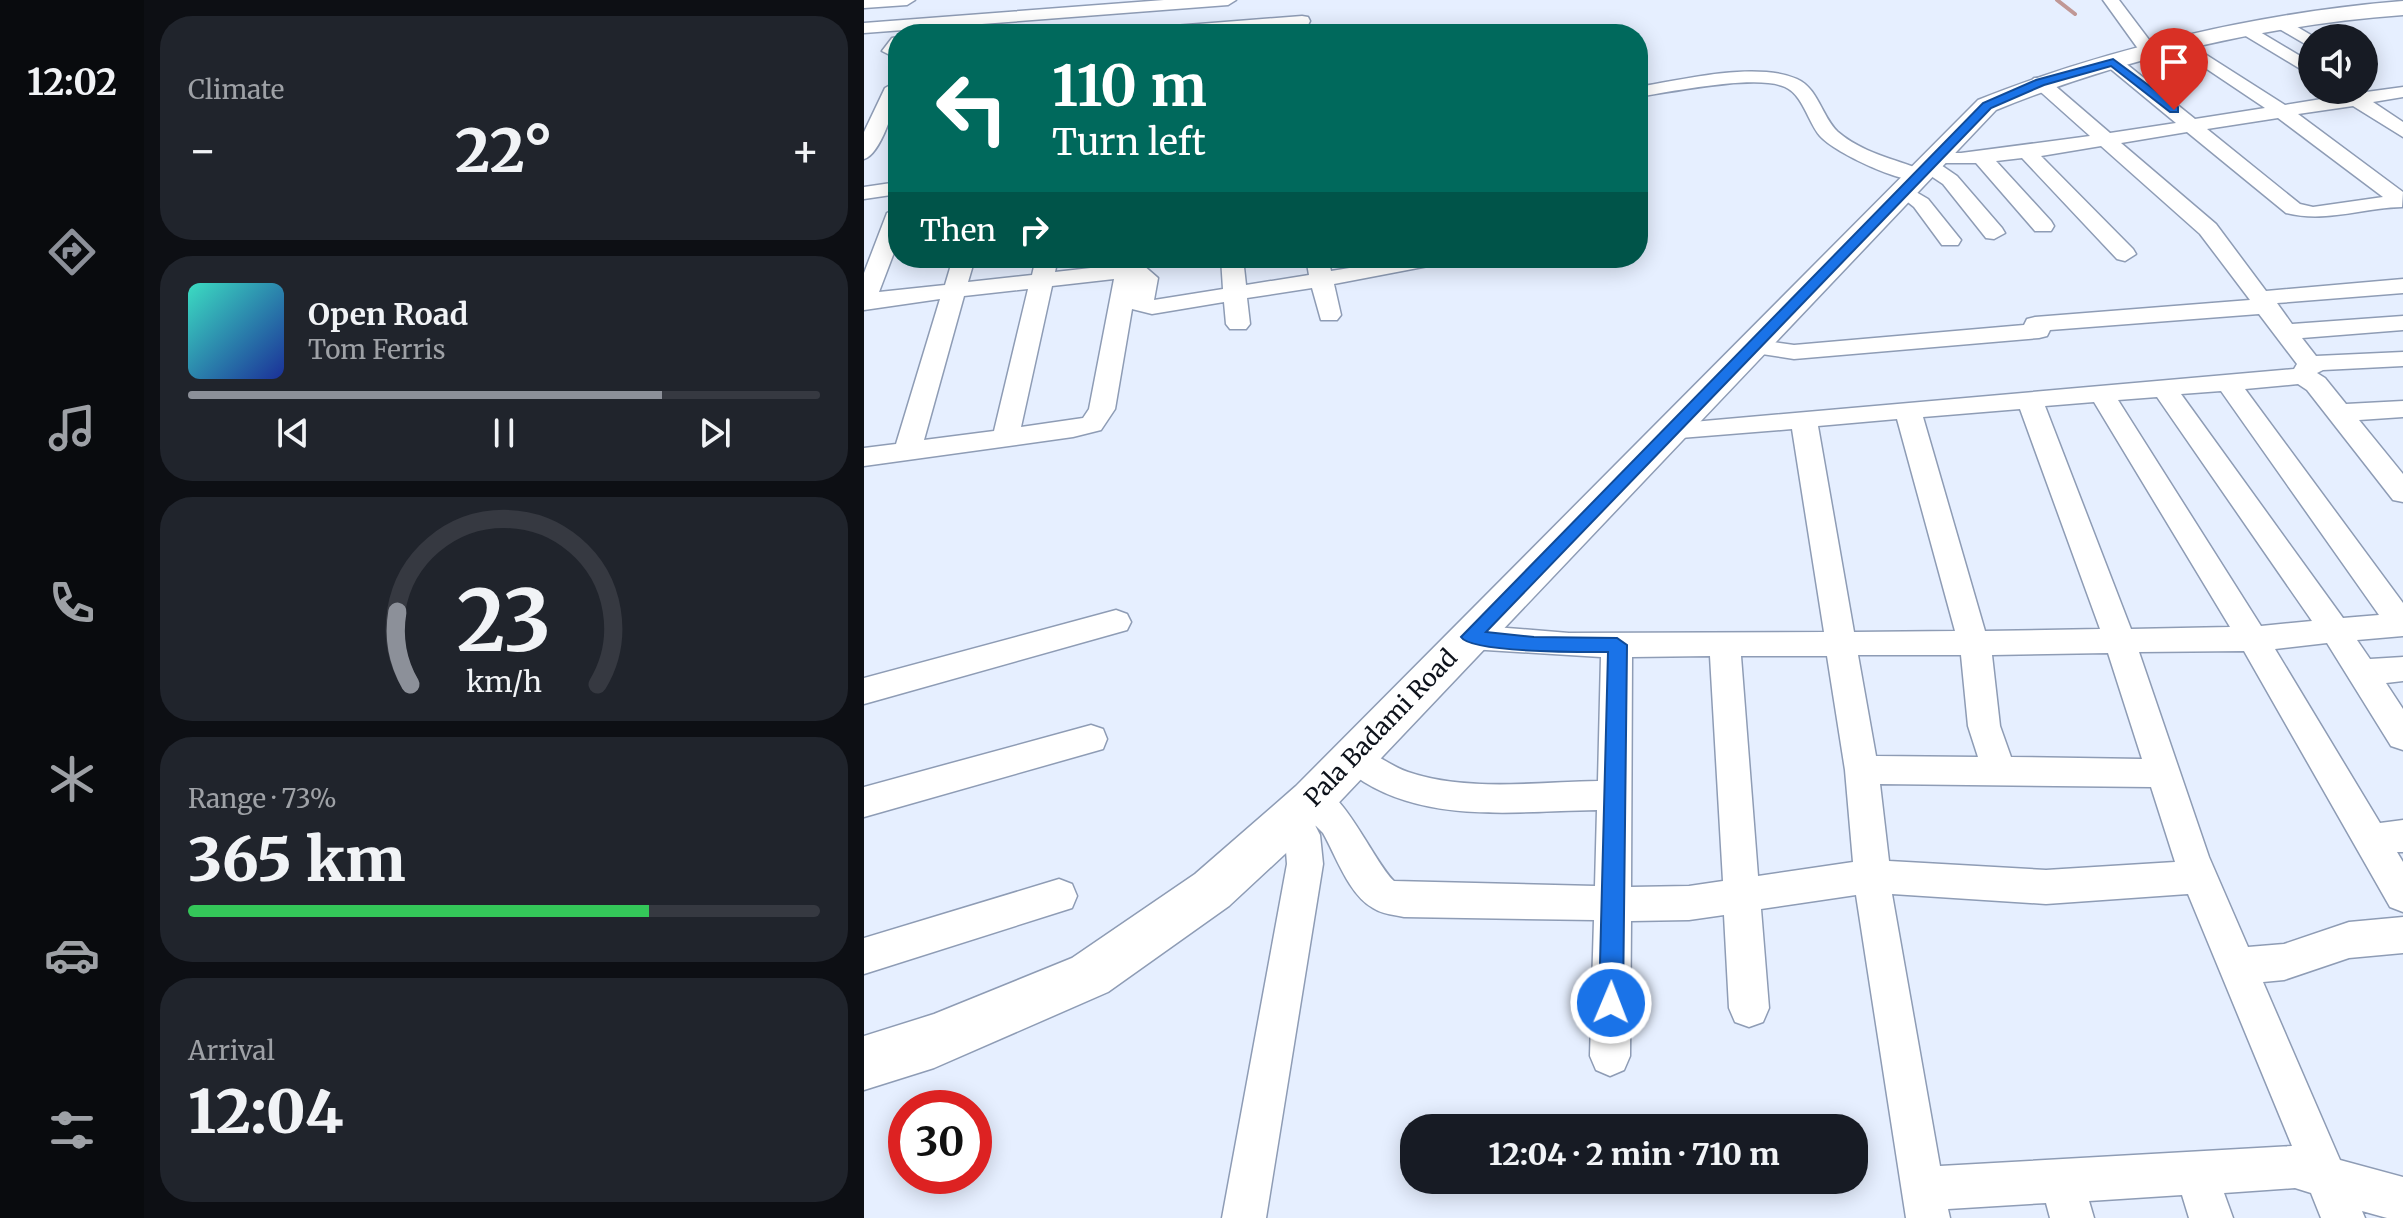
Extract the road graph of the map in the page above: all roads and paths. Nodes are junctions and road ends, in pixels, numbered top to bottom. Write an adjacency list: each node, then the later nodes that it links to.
1 (907, 0): 6 (street)
2 (922, 0): 10 (street)
3 (1228, 0): 8 (street)
4 (1307, 0): 13 (street)
5 (2111, 0): 18 (street)
6 (864, 3)
7 (1111, 5): 8 (street); 11 (street)
8 (1146, 8): 12 (street)
9 (2403, 8): 14 (main road, Pala Badami Road)
10 (908, 24)
11 (965, 24)
12 (1144, 24)
13 (1300, 24)
14 (2266, 27): 17 (street); 18 (main road, Pala Badami Road); 19 (street)
15 (864, 28): 16 (street)
16 (888, 30)
17 (2298, 38)
18 (2167, 49): 20 (main road, Pala Badami Road); 29 (street)
19 (2298, 58)
20 (2113, 62): 21 (main road, Pala Badami Road); 30 (street)
21 (2040, 82): 33 (street); 37 (main road, Pala Badami Road)
22 (2378, 84): 26 (street)
23 (1648, 91): 37 (street)
24 (2378, 95): 26 (street)
25 (888, 96): 34 (street)
26 (2399, 96)
27 (2309, 104): 29 (street)
28 (2364, 104): 31 (street)
29 (2281, 111): 30 (street); 40 (street)
30 (2194, 126): 33 (street); 40 (street)
31 (2403, 131)
32 (888, 135): 34 (street)
33 (2107, 140): 35 (street); 56 (street)
34 (867, 142)
35 (2027, 152): 36 (street); 45 (street)
36 (1982, 158): 37 (street); 41 (street)
37 (1922, 172): 42 (street); 44 (street); 61 (main road, Pala Badami Road)
38 (888, 189): 39 (street)
39 (864, 193)
40 (2402, 200)
41 (2043, 226)
42 (1994, 233)
43 (888, 239): 55 (street)
44 (1950, 240)
45 (2125, 254)
46 (961, 268): 53 (street)
47 (1127, 268): 73 (street)
48 (1135, 268): 54 (street)
49 (1233, 268): 54 (street)
50 (1319, 268): 54 (street); 57 (street)
51 (1044, 269): 53 (street); 73 (street)
52 (2403, 286): 56 (street)
53 (954, 290): 55 (street); 74 (street)
54 (1236, 293): 59 (street)
55 (864, 301)
56 (2264, 302): 60 (street); 61 (street)
57 (1329, 315)
58 (2403, 323): 60 (street)
59 (1238, 324)
60 (2286, 332): 63 (street)
61 (1751, 346): 72 (main road, Pala Badami Road)
62 (2403, 359): 63 (street)
63 (2307, 370): 64 (street); 70 (street)
64 (2227, 382): 65 (street); 78 (street)
65 (2164, 388): 66 (street); 79 (street)
66 (2101, 393): 67 (street); 81 (street)
67 (2030, 400): 69 (street); 82 (street)
68 (2403, 409): 70 (street)
69 (1908, 411): 71 (street); 83 (street)
70 (2341, 413): 76 (street)
71 (1804, 421): 72 (street); 84 (street)
72 (1668, 431): 80 (main road, Pala Badami Road)
73 (1005, 439): 74 (street)
74 (907, 452): 75 (street)
75 (864, 457)
76 (2403, 493)
77 (1116, 622): 89 (street)
78 (2402, 624): 79 (street)
79 (2335, 631): 81 (street); 88 (street)
80 (1470, 637): 85 (street); 92 (main road, Pala Badami Road)
81 (2253, 639): 82 (street); 99 (street)
82 (2120, 641): 83 (street); 95 (street)
83 (1971, 643): 84 (street); 94 (street)
84 (1840, 644): 86 (street); 93 (street)
85 (1617, 645): 86 (street); 96 (street)
86 (1725, 645): 104 (street)
87 (2403, 669): 88 (street)
88 (2362, 672): 90 (street)
89 (864, 691)
90 (2403, 736)
91 (1091, 739): 97 (street)
92 (1353, 758): 96 (street); 98 (main road, Pala Badami Road)
93 (1862, 770): 94 (street); 100 (street)
94 (1999, 771): 95 (street)
95 (2163, 773): 101 (street)
96 (1614, 795): 105 (street)
97 (864, 802)
98 (1302, 810): 105 (street); 111 (main road, Pala Badami Road); 117 (street)
99 (2386, 838): 102 (street)
100 (1871, 876): 101 (street); 104 (street); 116 (street)
101 (2199, 877): 108 (street)
102 (2403, 895)
103 (1059, 896): 107 (street)
104 (1741, 896): 105 (street); 109 (street)
105 (1613, 904): 110 (street)
106 (2403, 935): 108 (street)
107 (864, 956)
108 (2235, 967): 113 (street)
109 (1749, 1008)
110 (1610, 1056)
111 (864, 1063)
112 (2195, 1171): 113 (street); 114 (street); 118 (street)
113 (2325, 1174): 115 (street); 119 (street)
114 (2067, 1199): 116 (street)
115 (2403, 1199)
116 (1926, 1204)
117 (1244, 1218)
118 (2211, 1218)
119 (2343, 1218)

